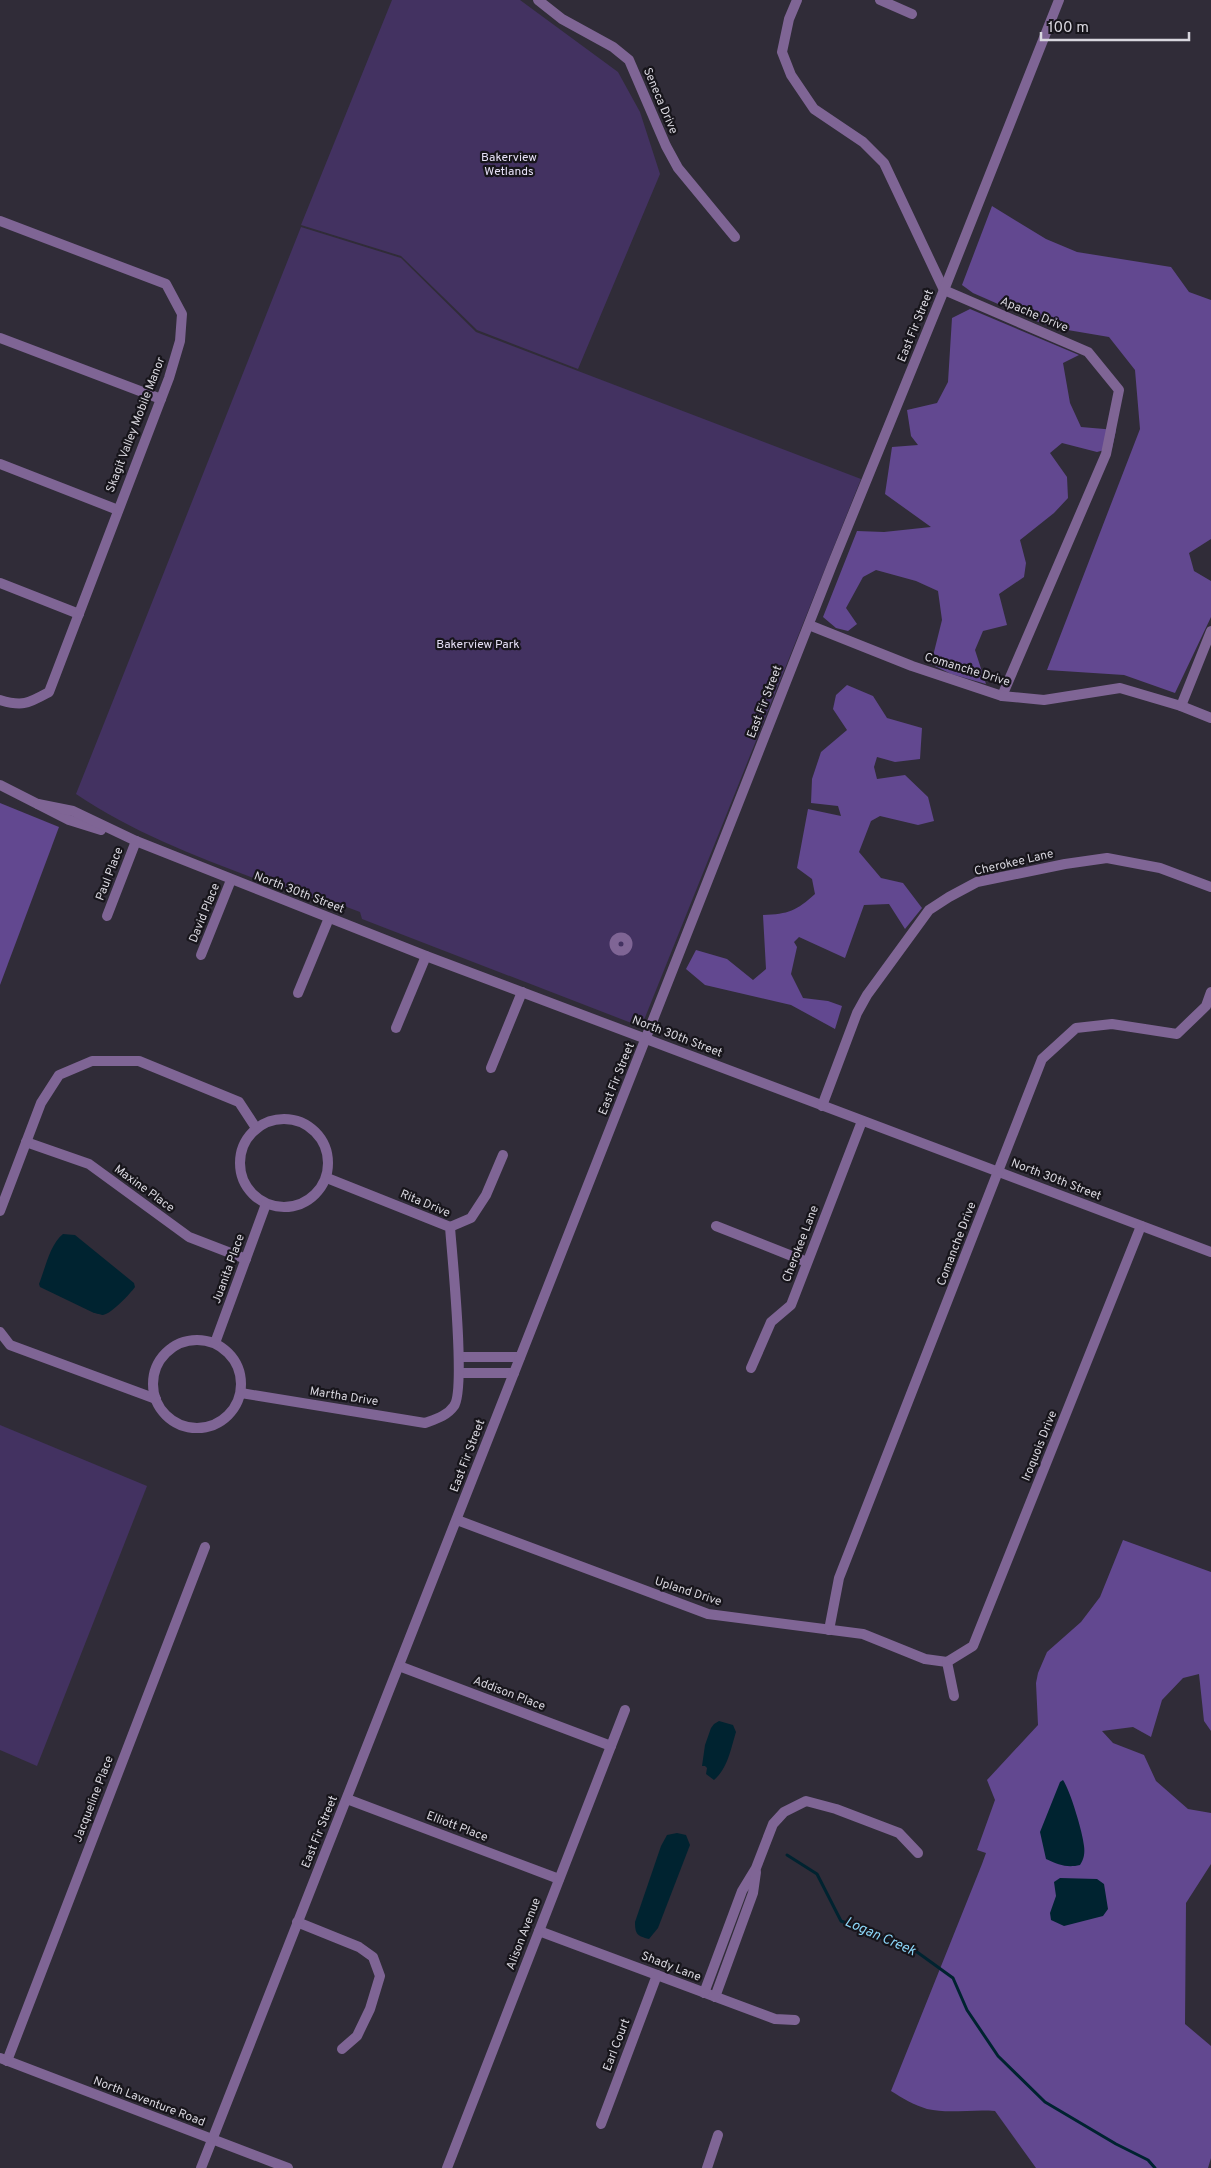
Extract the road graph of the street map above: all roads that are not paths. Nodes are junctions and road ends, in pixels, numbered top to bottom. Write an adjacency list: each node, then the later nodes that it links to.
1 (538, 0): 7 (street, Seneca Drive)
2 (797, 0): 8 (street)
3 (880, 0): 5 (street)
4 (1059, 0): 8 (street, East Fir Street)
5 (912, 14)
6 (0, 221): 10 (street, Skagit Valley Mobile Manor)
7 (735, 237)
8 (944, 290): 15 (street, East Fir Street); 17 (street, Apache Drive)
9 (0, 338): 10 (street)
10 (161, 398): 12 (street, Skagit Valley Mobile Manor)
11 (0, 464): 12 (street)
12 (118, 510): 14 (street, Skagit Valley Mobile Manor)
13 (0, 583): 14 (street)
14 (79, 614): 18 (street, Skagit Valley Mobile Manor)
15 (808, 625): 17 (street, Comanche Drive); 33 (street, East Fir Street)
16 (1211, 631): 19 (street)
17 (1002, 696): 19 (street, Comanche Drive)
18 (0, 700)
19 (1181, 706): 20 (street, Comanche Drive)
20 (1211, 718)
21 (0, 785): 22 (street, North 30th Street)
22 (136, 841): 23 (street, North 30th Street); 25 (street, Paul Place)
23 (231, 880): 26 (street, North 30th Street); 27 (street, David Place)
24 (1211, 887): 35 (street, Cherokee Lane)
25 (107, 916)
26 (328, 918): 28 (street, North 30th Street); 31 (street)
27 (201, 955)
28 (426, 956): 29 (street, North 30th Street); 32 (street)
29 (522, 992): 33 (street, North 30th Street); 34 (street)
30 (1211, 992): 40 (street, Comanche Drive)
31 (298, 993)
32 (396, 1028)
33 (646, 1039): 35 (street, North 30th Street); 53 (street, East Fir Street)
34 (491, 1068)
35 (822, 1106): 36 (street, North 30th Street)
36 (862, 1121): 40 (street, North 30th Street); 49 (street, Cherokee Lane)
37 (256, 1128): 38 (street); 41 (street); 42 (street)
38 (26, 1142): 43 (street); 48 (street, Maxine Place)
39 (503, 1155): 46 (street)
40 (999, 1172): 45 (street, North 30th Street); 62 (street, Comanche Drive)
41 (326, 1178): 42 (street); 46 (street, Rita Drive)
42 (266, 1204): 48 (street, Juanita Place)
43 (0, 1211)
44 (716, 1226): 49 (street)
45 (1141, 1226): 47 (street, North 30th Street); 63 (street, Iroquois Drive)
46 (450, 1227): 52 (street, Rita Drive)
47 (1211, 1252)
48 (246, 1259): 51 (street, Juanita Place)
49 (807, 1262): 54 (street, Cherokee Lane)
50 (0, 1332): 58 (street)
51 (215, 1343): 57 (street); 58 (street)
52 (459, 1357): 53 (street); 55 (street, Rita Drive)
53 (520, 1357): 56 (street, East Fir Street)
54 (752, 1368)
55 (460, 1373): 56 (street); 59 (street, Rita Drive)
56 (514, 1373): 60 (street, East Fir Street)
57 (241, 1393): 58 (street); 59 (street, Martha Drive)
58 (156, 1399)
59 (442, 1417)
60 (457, 1520): 62 (street, Upland Drive); 64 (street, East Fir Street)
61 (206, 1547): 79 (street, Jacqueline Place)
62 (829, 1630): 63 (street, Upland Drive)
63 (947, 1662): 65 (street)
64 (399, 1666): 67 (street, Addison Place); 68 (street, East Fir Street)
65 (954, 1696)
66 (624, 1710): 67 (street, Alison Avenue)
67 (610, 1746): 71 (street, Alison Avenue)
68 (346, 1799): 71 (street, Elliott Place); 72 (street, East Fir Street)
69 (918, 1853): 70 (street)
70 (756, 1868): 75 (street); 76 (street)
71 (559, 1879): 73 (street, Alison Avenue)
72 (297, 1922): 78 (street); 82 (street, East Fir Street)
73 (539, 1931): 74 (street, Shady Lane); 85 (street, Alison Avenue)
74 (657, 1975): 75 (street, Shady Lane); 80 (street, Earl Court)
75 (704, 1993): 76 (street, Shady Lane)
76 (715, 1997): 77 (street, Shady Lane)
77 (796, 2020)
78 (342, 2049)
79 (3, 2059): 82 (street, North Laventure Road)
80 (601, 2124)
81 (718, 2135): 86 (street)
82 (212, 2139): 83 (street, East Fir Street); 84 (street, North Laventure Road)
83 (201, 2168)
84 (288, 2168)
85 (447, 2168)
86 (707, 2168)

